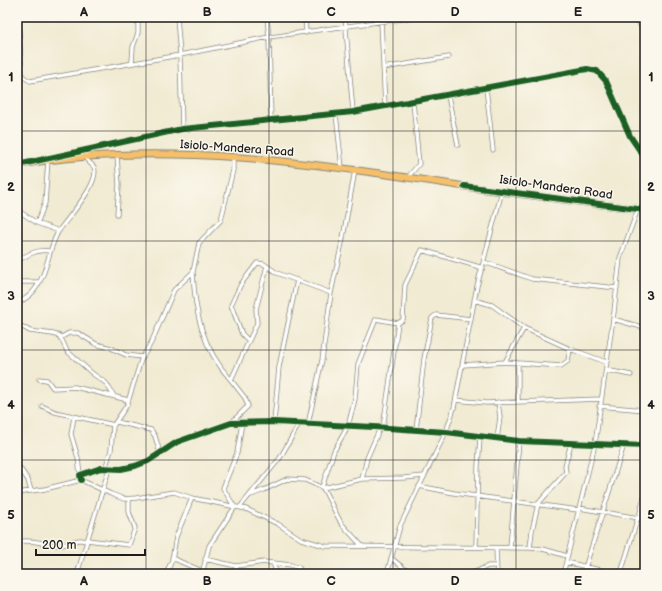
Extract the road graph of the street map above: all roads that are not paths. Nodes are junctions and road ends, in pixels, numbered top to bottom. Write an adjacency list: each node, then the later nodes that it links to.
1 (18, 17): 16 (street)
2 (138, 17): 16 (street)
3 (177, 17): 14 (street)
4 (267, 17): 13 (street)
5 (305, 17): 11 (street)
6 (345, 17): 10 (street)
7 (422, 17): 9 (street)
8 (636, 17): 12 (street)
9 (381, 21): 10 (street); 17 (street)
10 (345, 25): 11 (street); 22 (street)
11 (306, 33): 13 (street)
12 (645, 34)
13 (269, 37): 14 (street); 24 (street)
14 (180, 55): 16 (street); 25 (street)
15 (449, 57): 17 (street)
16 (132, 62)
17 (383, 68): 21 (street)
18 (486, 88): 19 (street); 27 (street); 31 (street)
19 (448, 96): 20 (street); 26 (street)
20 (413, 102): 21 (street); 36 (street)
21 (385, 107): 22 (street)
22 (353, 112): 23 (street)
23 (336, 114): 24 (street); 34 (street)
24 (271, 121): 25 (street)
25 (182, 129): 33 (street)
26 (458, 145)
27 (493, 150)
28 (84, 156): 29 (highway, Isiolo-Mandera Road); 32 (highway, Isiolo-Mandera Road); 43 (street)
29 (117, 156): 30 (highway, Isiolo-Mandera Road); 41 (street)
30 (233, 158): 34 (highway, Isiolo-Mandera Road); 49 (street)
31 (645, 158)
32 (48, 160): 33 (highway, Isiolo-Mandera Road); 42 (street)
33 (20, 165)
34 (342, 168): 35 (highway, Isiolo-Mandera Road)
35 (355, 170): 36 (highway, Isiolo-Mandera Road); 54 (street)
36 (408, 177): 37 (highway, Isiolo-Mandera Road)
37 (502, 191): 38 (highway, Isiolo-Mandera Road); 46 (street)
38 (638, 209): 40 (highway, Isiolo-Mandera Road); 53 (street)
39 (17, 210): 42 (street)
40 (645, 210)
41 (117, 214)
42 (37, 223): 43 (street)
43 (59, 231): 44 (street)
44 (49, 251): 45 (street); 52 (street)
45 (17, 261)
46 (484, 262): 48 (street); 53 (street)
47 (267, 266): 50 (street); 64 (street); 64 (street)
48 (483, 268): 55 (street); 59 (street)
49 (193, 272): 66 (street); 74 (street)
50 (297, 280): 54 (street); 85 (street)
51 (17, 282): 52 (street)
52 (39, 282): 56 (street)
53 (617, 288): 58 (street)
54 (330, 293): 90 (street)
55 (474, 300): 57 (street); 61 (street)
56 (17, 303)
57 (471, 319): 70 (street); 94 (street)
58 (613, 320): 62 (street); 68 (street)
59 (398, 323): 91 (street); 92 (street)
60 (17, 324): 63 (street)
61 (524, 328): 65 (street); 67 (street)
62 (645, 328)
63 (60, 338): 66 (street); 75 (street)
64 (248, 340): 74 (street)
65 (570, 349): 68 (street); 69 (street)
66 (142, 356): 77 (street)
67 (505, 362): 69 (street); 70 (street)
68 (606, 362): 71 (street)
69 (518, 364): 79 (street)
70 (463, 365): 78 (street)
71 (606, 370): 72 (street); 76 (street)
72 (630, 375)
73 (39, 379): 75 (street)
74 (231, 380): 87 (street)
75 (114, 396): 77 (street)
76 (601, 399): 79 (street); 82 (street)
77 (128, 400): 86 (street)
78 (456, 400): 80 (street); 95 (street)
79 (518, 401): 80 (street)
80 (498, 402): 97 (street)
81 (42, 406): 84 (street)
82 (599, 406): 83 (street); 100 (street)
83 (645, 410)
84 (74, 417): 86 (street); 107 (street)
85 (274, 422): 88 (street); 89 (street)
86 (116, 423): 103 (street); 105 (street)
87 (231, 423): 88 (street); 103 (street)
88 (242, 423): 121 (street)
89 (299, 424): 90 (street); 115 (street)
90 (308, 424): 91 (street)
91 (348, 426): 92 (street); 110 (street)
92 (381, 428): 94 (street); 108 (street)
93 (645, 428): 102 (street)
94 (416, 430): 95 (street)
95 (446, 432): 96 (street); 106 (street)
96 (480, 438): 97 (street); 116 (street)
97 (497, 439): 98 (street)
98 (519, 441): 99 (street); 119 (street)
99 (571, 444): 100 (street); 120 (street)
100 (595, 444): 101 (street); 122 (street)
101 (624, 445): 102 (street); 123 (street)
102 (643, 446)
103 (160, 453): 105 (street)
104 (17, 464): 112 (street)
105 (108, 468): 107 (street); 111 (street)
106 (424, 476): 108 (street); 109 (street)
107 (81, 478): 111 (street); 112 (street)
108 (362, 479): 110 (street)
109 (419, 486): 116 (street); 130 (street)
110 (322, 487): 115 (street); 128 (street)
111 (102, 490): 118 (street); 126 (street)
112 (31, 491): 113 (street)
113 (17, 493)
114 (645, 493): 124 (street)
115 (251, 495): 121 (street)
116 (477, 496): 119 (street); 129 (street)
117 (192, 498): 118 (street); 121 (street); 135 (street)
118 (129, 499): 126 (street)
119 (514, 501): 120 (street); 131 (street)
120 (538, 504): 122 (street); 133 (street)
121 (236, 507): 128 (street); 137 (street)
122 (578, 509): 123 (street); 134 (street)
123 (604, 511): 124 (street); 142 (street)
124 (638, 517): 125 (street); 145 (street)
125 (645, 519)
126 (87, 541): 127 (street); 146 (street)
127 (17, 542)
128 (362, 546): 130 (street)
129 (476, 546): 130 (street); 132 (street)
130 (394, 547): 136 (street)
131 (510, 547): 132 (street); 133 (street)
132 (496, 548): 141 (street)
133 (530, 548): 134 (street)
134 (567, 556): 138 (street)
135 (172, 558): 143 (street); 147 (street)
136 (391, 558): 151 (street); 152 (street)
137 (205, 559): 140 (street); 143 (street)
138 (566, 562): 142 (street); 155 (street)
139 (273, 563): 140 (street); 149 (street); 150 (street)
140 (236, 566): 148 (street)
141 (496, 566): 153 (street); 154 (street)
142 (585, 568): 144 (street)
143 (202, 572)
144 (613, 573): 145 (street)
145 (621, 573): 156 (street)
146 (77, 574)
147 (166, 574)
148 (238, 574)
149 (276, 574)
150 (303, 574)
151 (387, 574)
152 (411, 574)
153 (471, 574)
154 (497, 574)
155 (563, 574)
156 (645, 574)

